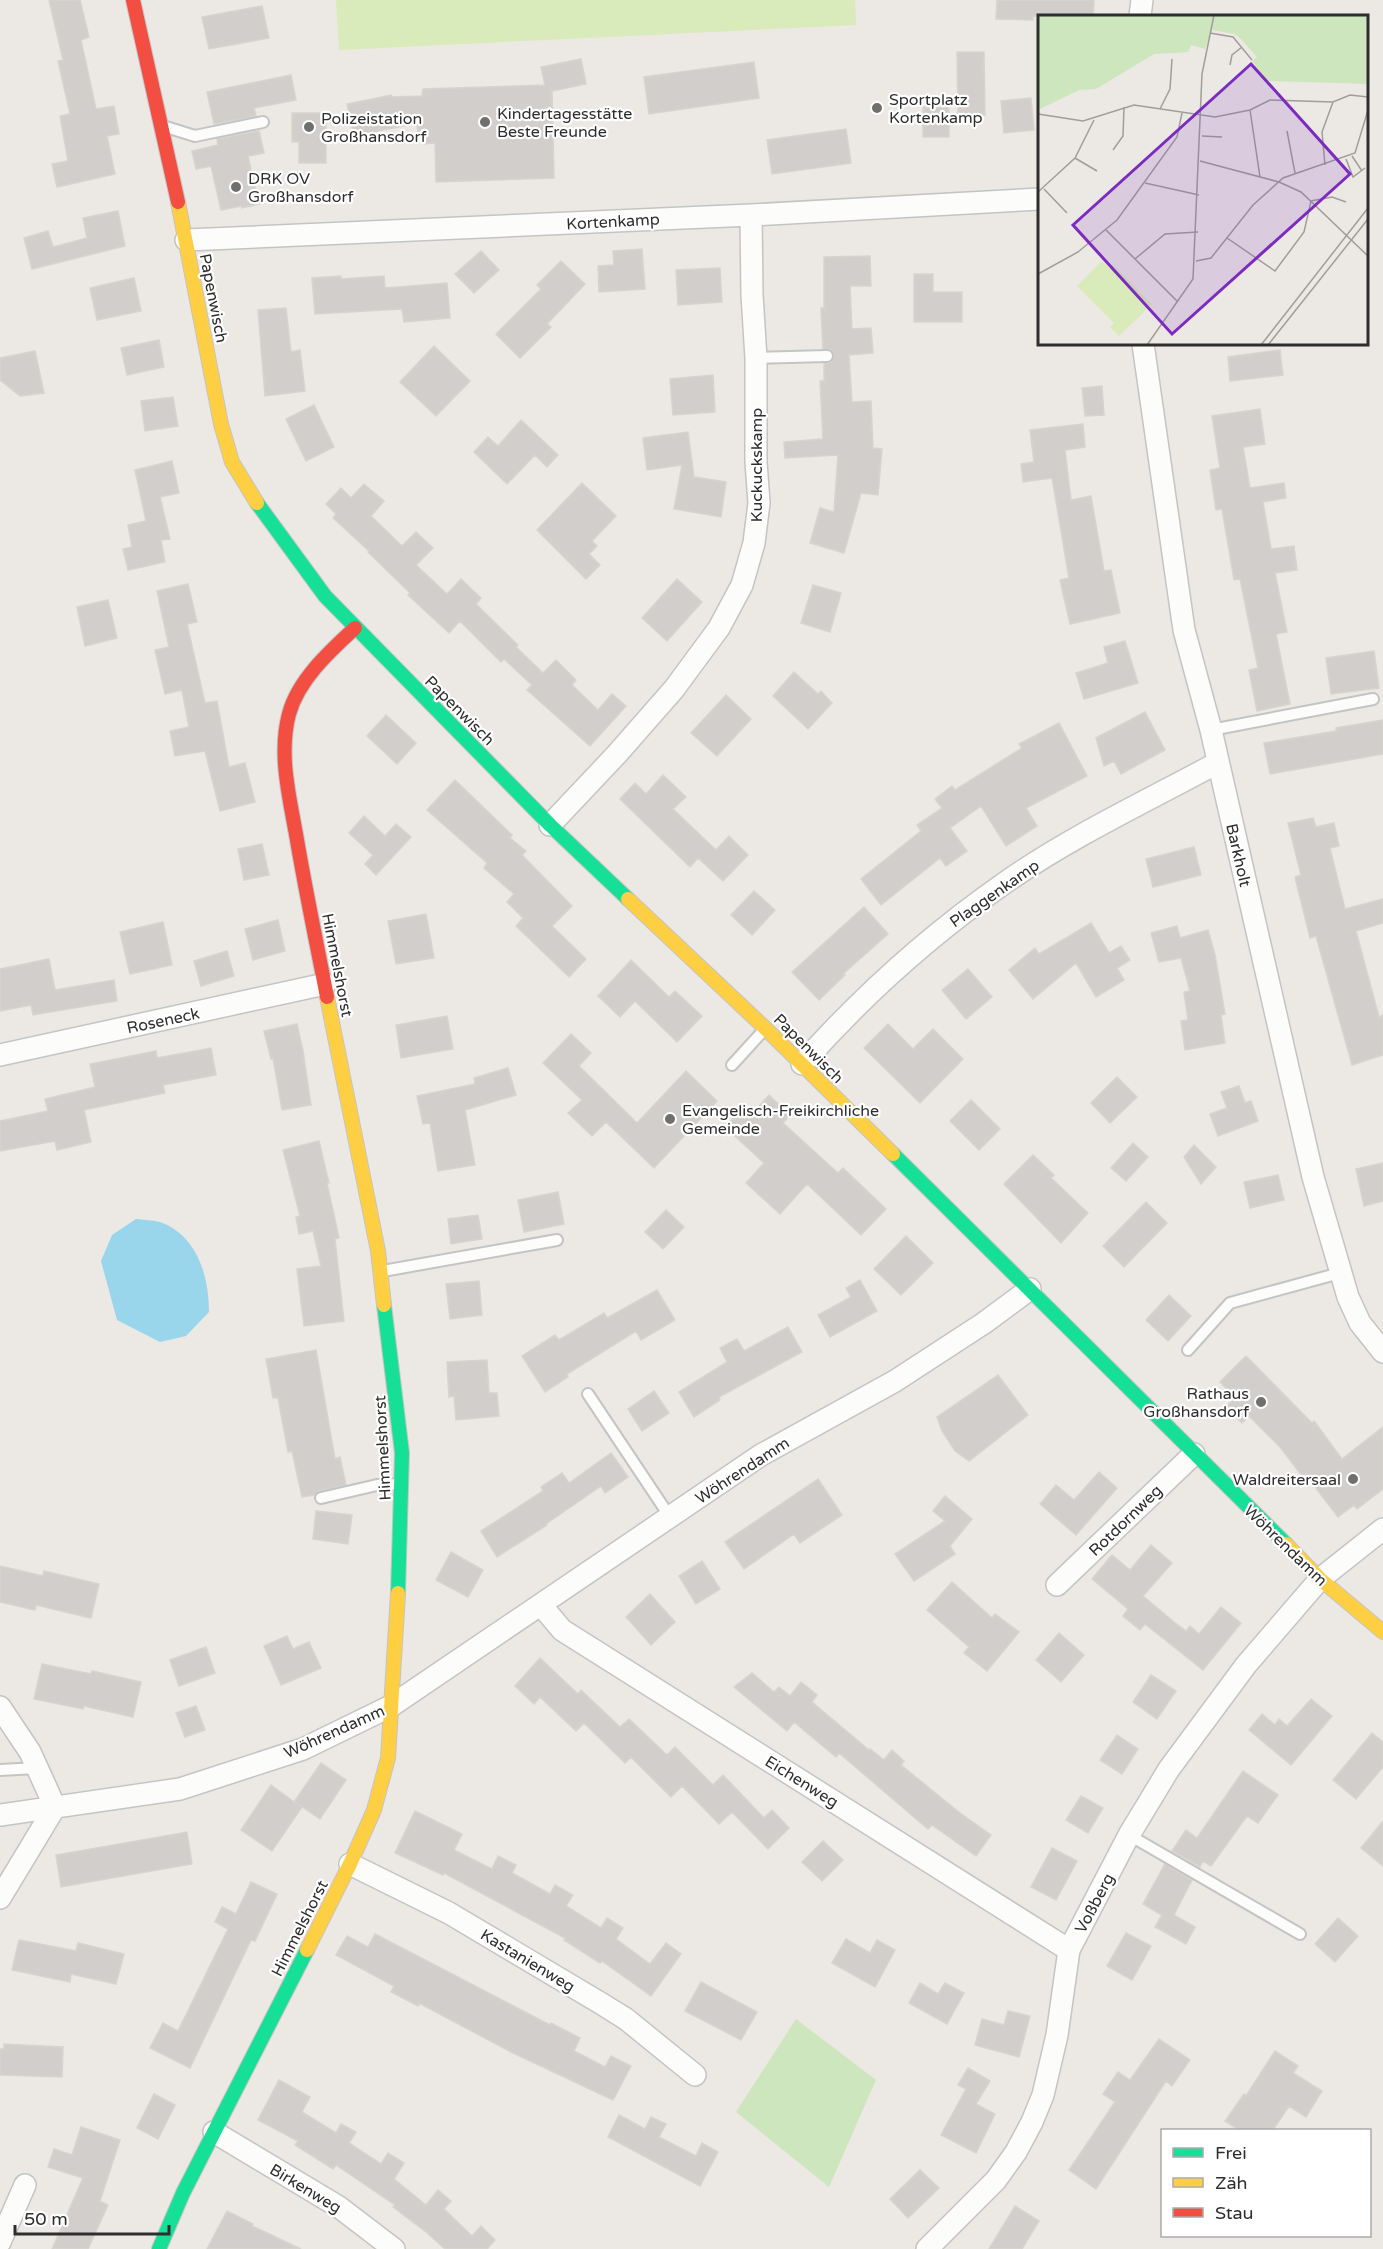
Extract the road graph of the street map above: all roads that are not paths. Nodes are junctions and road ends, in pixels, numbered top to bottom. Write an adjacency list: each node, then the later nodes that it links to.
1 (133, 0): 5 (street, Papenwisch)
2 (1142, 0): 3 (street)
3 (1140, 15)
4 (263, 122): 5 (lane)
5 (160, 124): 8 (street, Papenwisch)
6 (1038, 199): 7 (street, Kortenkamp)
7 (751, 215): 8 (street, Kortenkamp); 11 (street, Kuckuckskamp)
8 (186, 240): 12 (street, Papenwisch)
9 (1143, 345): 14 (street, Barkholt)
10 (827, 356): 11 (lane)
11 (756, 358): 16 (street, Kuckuckskamp)
12 (356, 628): 16 (street, Papenwisch); 17 (street, Himmelshorst)
13 (1373, 699): 14 (lane)
14 (1211, 730): 15 (street, Barkholt)
15 (1217, 763): 20 (street, Plaggenkamp); 24 (street, Barkholt)
16 (550, 825): 18 (street, Papenwisch)
17 (325, 984): 19 (street, Roseneck); 23 (street, Himmelshorst)
18 (765, 1028): 20 (street, Papenwisch); 21 (lane)
19 (0, 1055)
20 (802, 1064): 25 (street, Papenwisch)
21 (732, 1065)
22 (557, 1240): 23 (lane)
23 (381, 1272): 30 (street, Himmelshorst)
24 (1340, 1273): 26 (lane); 27 (street, Barkholt)
25 (1030, 1289): 29 (street, Wöhrendamm); 32 (street, Wöhrendamm)
26 (1188, 1350)
27 (1383, 1352)
28 (588, 1394): 32 (lane)
29 (1194, 1454): 34 (street, Wöhrendamm); 35 (street, Rotdornweg)
30 (402, 1484): 31 (lane); 38 (street, Himmelshorst)
31 (321, 1498)
32 (670, 1517): 36 (street, Wöhrendamm)
33 (1383, 1529): 34 (street, Voßberg)
34 (1320, 1579): 37 (street, Wöhrendamm); 44 (street, Voßberg)
35 (1057, 1585)
36 (541, 1605): 38 (street, Wöhrendamm); 48 (street, Eichenweg)
37 (1383, 1632)
38 (391, 1706): 42 (street, Wöhrendamm); 45 (street, Himmelshorst)
39 (0, 1707): 40 (street)
40 (37, 1768): 41 (lane); 42 (street)
41 (0, 1770)
42 (55, 1807): 43 (street, Wöhrendamm); 46 (street)
43 (0, 1815)
44 (1129, 1835): 47 (lane); 48 (street, Voßberg)
45 (350, 1864): 49 (street, Kastanienweg); 50 (street, Himmelshorst)
46 (0, 1898)
47 (1300, 1934)
48 (1069, 1950): 55 (street, Voßberg)
49 (695, 2075)
50 (214, 2132): 53 (street, Himmelshorst); 54 (street, Birkenweg)
51 (26, 2185): 52 (street)
52 (0, 2242)
53 (159, 2249)
54 (394, 2249)
55 (927, 2249)

